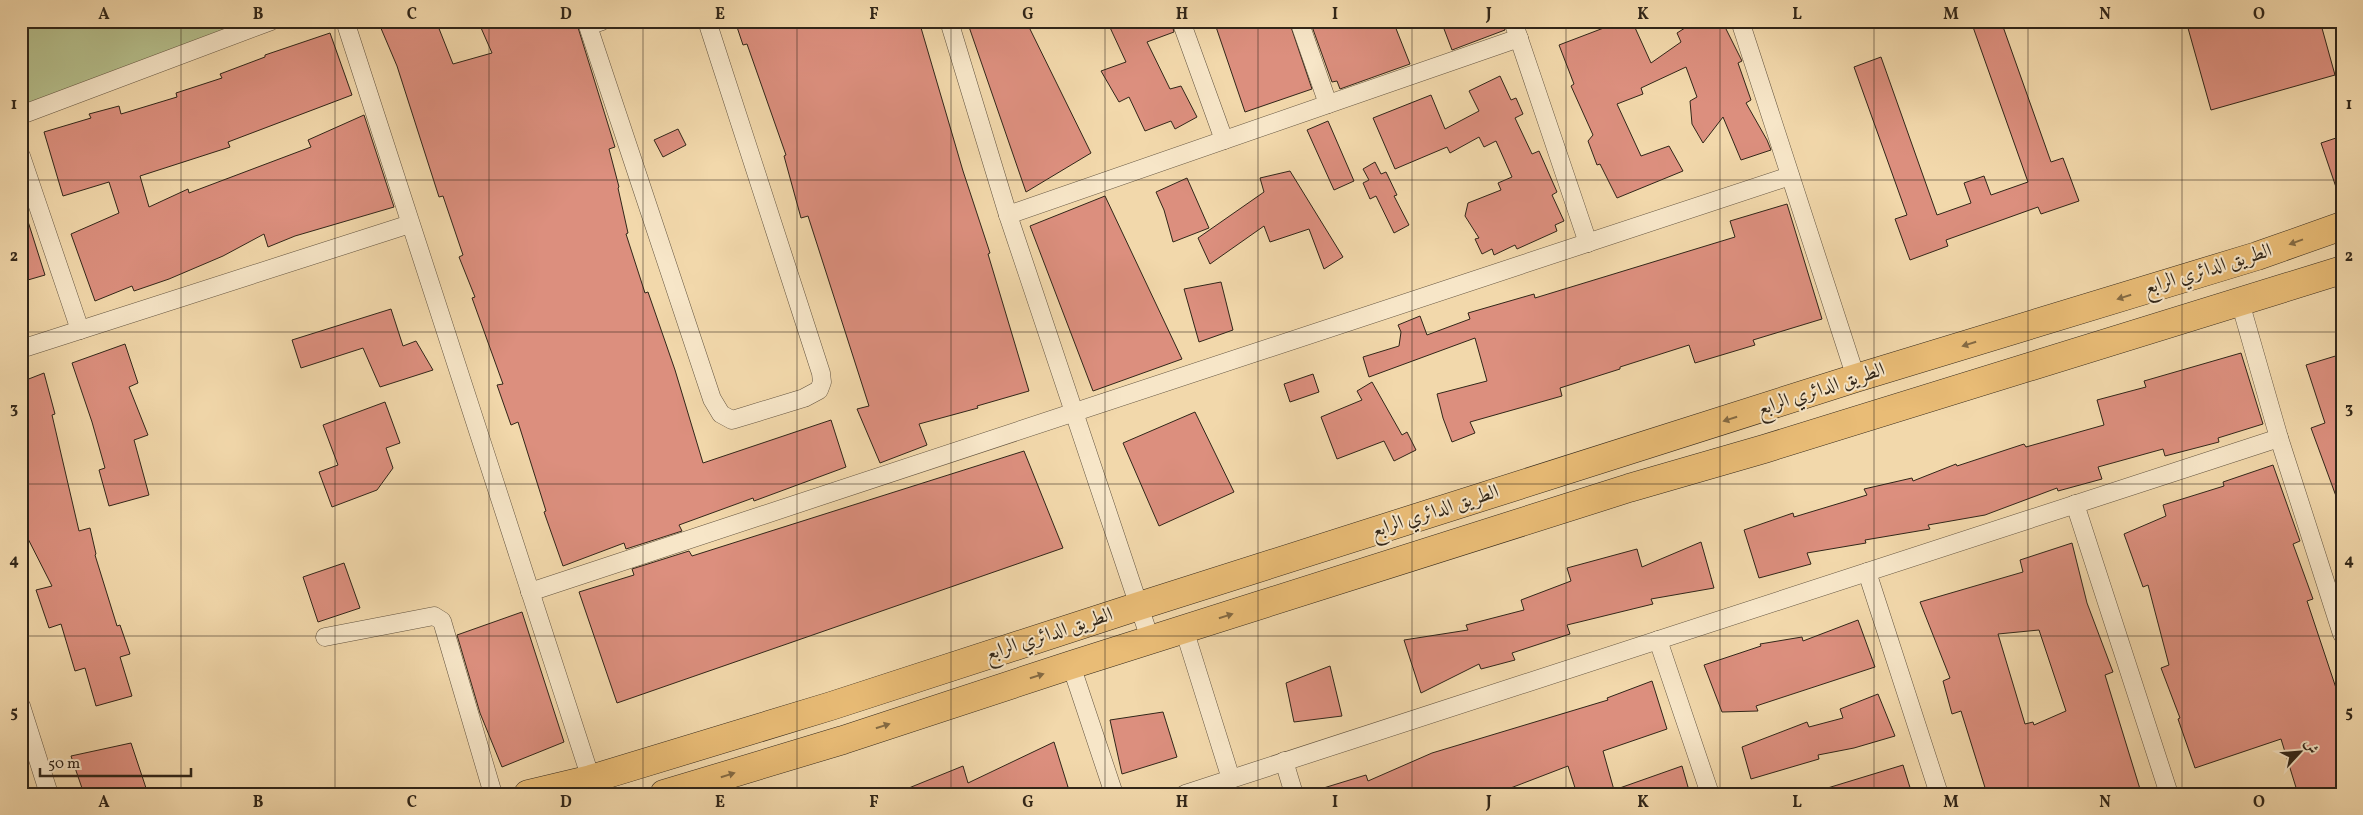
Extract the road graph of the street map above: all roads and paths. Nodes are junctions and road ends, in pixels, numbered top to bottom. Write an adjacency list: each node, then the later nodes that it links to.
1 (271, 21): 12 (street)
2 (345, 21): 17 (street)
3 (707, 21): 9 (street)
4 (949, 21): 16 (street)
5 (1181, 21): 13 (street)
6 (1299, 21): 11 (street)
7 (1513, 21): 10 (street)
8 (1740, 21): 15 (street)
9 (592, 23)
10 (1519, 38): 11 (street); 19 (street)
11 (1328, 104): 13 (street)
12 (21, 115)
13 (1224, 140): 16 (street)
14 (21, 156): 22 (street)
15 (1790, 176): 19 (street); 24 (street)
16 (1008, 215): 25 (street)
17 (410, 224): 22 (street); 29 (street)
18 (2342, 226): 24 (main road, الطريق الدائري الرابع, one-way to 24)
19 (1588, 243): 25 (street)
20 (2342, 270): 21 (main road, الطريق الدائري الرابع)
21 (2240, 302): 26 (street); 31 (main road, الطريق الدائري الرابع, one-way to 21)
22 (80, 330): 23 (street)
23 (21, 349)
24 (1856, 378): 30 (main road, الطريق الدائري الرابع, one-way to 30)
25 (1074, 412): 29 (street); 30 (street)
26 (2279, 438): 27 (street); 32 (street)
27 (2075, 504): 28 (street); 50 (street)
28 (1867, 572): 35 (street); 49 (street)
29 (530, 592): 39 (street)
30 (1139, 606): 34 (street); 39 (main road, الطريق الدائري الرابع)
31 (1184, 629): 34 (main road, الطريق الدائري الرابع); 40 (street)
32 (2342, 634)
33 (325, 637): 42 (street)
34 (1150, 640): 36 (main road, الطريق الدائري الرابع)
35 (1658, 640): 38 (street); 48 (street)
36 (1071, 665): 44 (main road, الطريق الدائري الرابع, one-way to 36); 45 (street)
37 (21, 706): 41 (street)
38 (1284, 761): 40 (street); 47 (street)
39 (591, 779): 43 (main road, الطريق الدائري الرابع)
40 (1231, 779): 46 (street)
41 (49, 794)
42 (493, 794)
43 (528, 794)
44 (664, 794)
45 (1114, 794)
46 (1184, 794)
47 (1294, 794)
48 (1710, 794)
49 (1940, 794)
50 (2169, 794)

